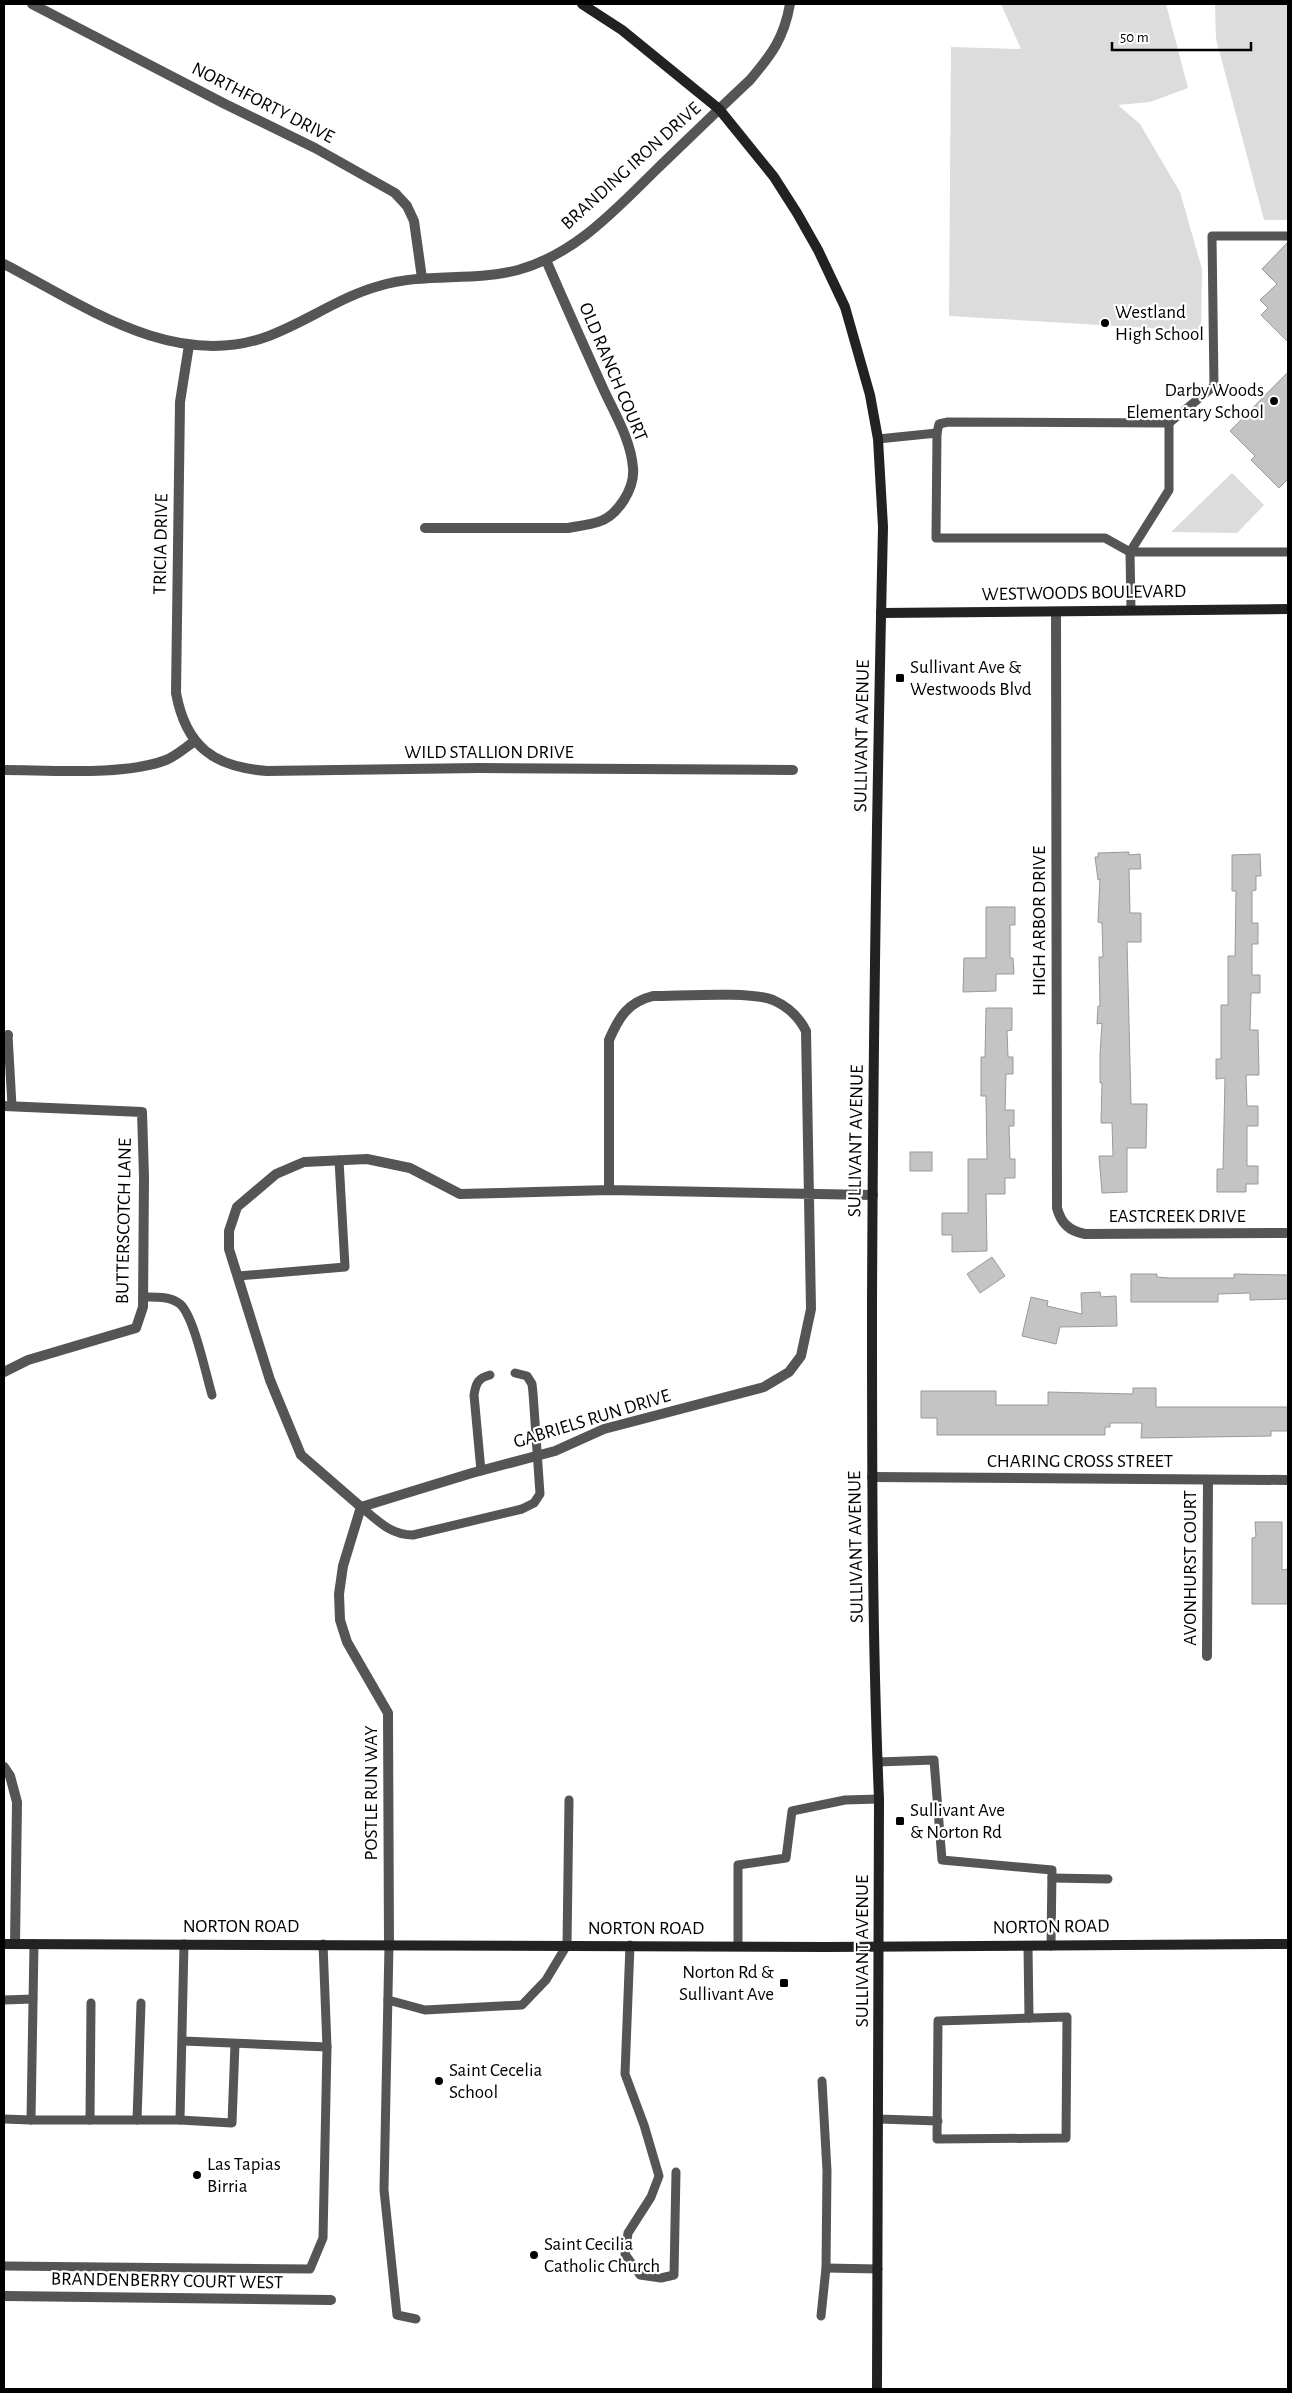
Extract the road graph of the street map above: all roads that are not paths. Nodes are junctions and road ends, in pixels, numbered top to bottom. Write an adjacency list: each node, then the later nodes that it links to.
1 (32, 4): 8 (street, NORTHFORTY DRIVE)
2 (582, 4): 4 (street, SULLIVANT AVENUE)
3 (790, 4): 4 (street, BRANDING IRON DRIVE)
4 (719, 109): 6 (street, BRANDING IRON DRIVE); 12 (street, SULLIVANT AVENUE)
5 (1288, 236): 10 (lane)
6 (546, 260): 8 (street, BRANDING IRON DRIVE); 13 (street, OLD RANCH COURT)
7 (4, 264): 9 (street, BRANDING IRON DRIVE)
8 (422, 278): 9 (street, BRANDING IRON DRIVE)
9 (189, 345): 20 (street, TRICIA DRIVE)
10 (1169, 423): 11 (lane); 14 (lane)
11 (937, 433): 12 (lane); 14 (lane)
12 (878, 439): 19 (street, SULLIVANT AVENUE)
13 (425, 528)
14 (1130, 552): 15 (lane); 17 (lane)
15 (1288, 552)
16 (1288, 609): 17 (street, WESTWOODS BOULEVARD)
17 (1131, 610): 18 (street, WESTWOODS BOULEVARD)
18 (1056, 612): 19 (street, WESTWOODS BOULEVARD); 29 (street, HIGH ARBOR DRIVE)
19 (881, 613): 28 (street, SULLIVANT AVENUE)
20 (195, 741): 21 (street); 22 (street, WILD STALLION DRIVE)
21 (4, 770)
22 (793, 770)
23 (6, 1037): 24 (lane)
24 (8, 1106): 32 (street, BUTTERSCOTCH LANE)
25 (339, 1160): 26 (street); 31 (street); 31 (lane)
26 (609, 1190): 27 (street); 27 (street, GABRIELS RUN DRIVE)
27 (808, 1193): 28 (street); 37 (street, GABRIELS RUN DRIVE)
28 (872, 1195): 39 (street, SULLIVANT AVENUE)
29 (1067, 1227): 30 (street, EASTCREEK DRIVE)
30 (1288, 1233)
31 (238, 1276): 42 (street)
32 (143, 1297): 33 (street, BUTTERSCOTCH LANE); 36 (lane)
33 (4, 1372)
34 (515, 1373): 37 (lane)
35 (490, 1375): 38 (lane)
36 (212, 1395)
37 (537, 1456): 38 (street, GABRIELS RUN DRIVE); 42 (lane)
38 (481, 1471): 42 (street, GABRIELS RUN DRIVE)
39 (872, 1477): 40 (street, CHARING CROSS STREET); 44 (street, SULLIVANT AVENUE)
40 (1208, 1480): 41 (street, CHARING CROSS STREET); 43 (street, AVONHURST COURT)
41 (1288, 1480)
42 (361, 1507): 56 (street, POSTLE RUN WAY)
43 (1207, 1656)
44 (878, 1762): 46 (street, SULLIVANT AVENUE); 48 (lane)
45 (4, 1767): 51 (street)
46 (879, 1799): 59 (lane); 60 (street, SULLIVANT AVENUE)
47 (569, 1800): 57 (lane)
48 (1052, 1878): 49 (lane); 62 (lane)
49 (1108, 1879)
50 (4, 1944): 51 (street, NORTON ROAD)
51 (15, 1944): 52 (street, NORTON ROAD)
52 (34, 1944): 53 (street, NORTON ROAD); 63 (lane)
53 (184, 1944): 54 (street, NORTON ROAD); 69 (lane)
54 (323, 1944): 56 (street, NORTON ROAD); 71 (lane)
55 (1288, 1944): 62 (street, NORTON ROAD)
56 (389, 1945): 57 (street, NORTON ROAD); 65 (lane)
57 (567, 1945): 58 (street, NORTON ROAD); 65 (lane)
58 (630, 1945): 59 (street, NORTON ROAD); 80 (lane)
59 (738, 1946): 60 (street, NORTON ROAD)
60 (880, 1946): 61 (street, NORTON ROAD); 74 (street, SULLIVANT AVENUE)
61 (1028, 1946): 62 (street, NORTON ROAD); 68 (lane)
62 (1051, 1946)
63 (33, 1999): 64 (lane); 75 (lane)
64 (4, 2000)
65 (388, 2000): 87 (lane)
66 (91, 2003): 76 (lane)
67 (141, 2004): 77 (lane)
68 (1030, 2018): 79 (lane); 79 (lane)
69 (183, 2041): 70 (lane); 78 (lane)
70 (235, 2044): 71 (lane); 78 (lane)
71 (326, 2047): 81 (lane)
72 (822, 2081): 82 (lane)
73 (4, 2119): 75 (lane)
74 (880, 2119): 79 (lane); 83 (street, SULLIVANT AVENUE)
75 (31, 2120): 76 (lane)
76 (90, 2120): 77 (lane)
77 (137, 2120): 78 (lane)
78 (180, 2120)
79 (938, 2121)
80 (676, 2172)
81 (4, 2266)
82 (826, 2268): 83 (lane); 86 (lane)
83 (878, 2269): 88 (street, SULLIVANT AVENUE)
84 (4, 2296): 85 (street, BRANDENBERRY COURT WEST)
85 (331, 2300)
86 (821, 2316)
87 (416, 2319)
88 (877, 2389)

